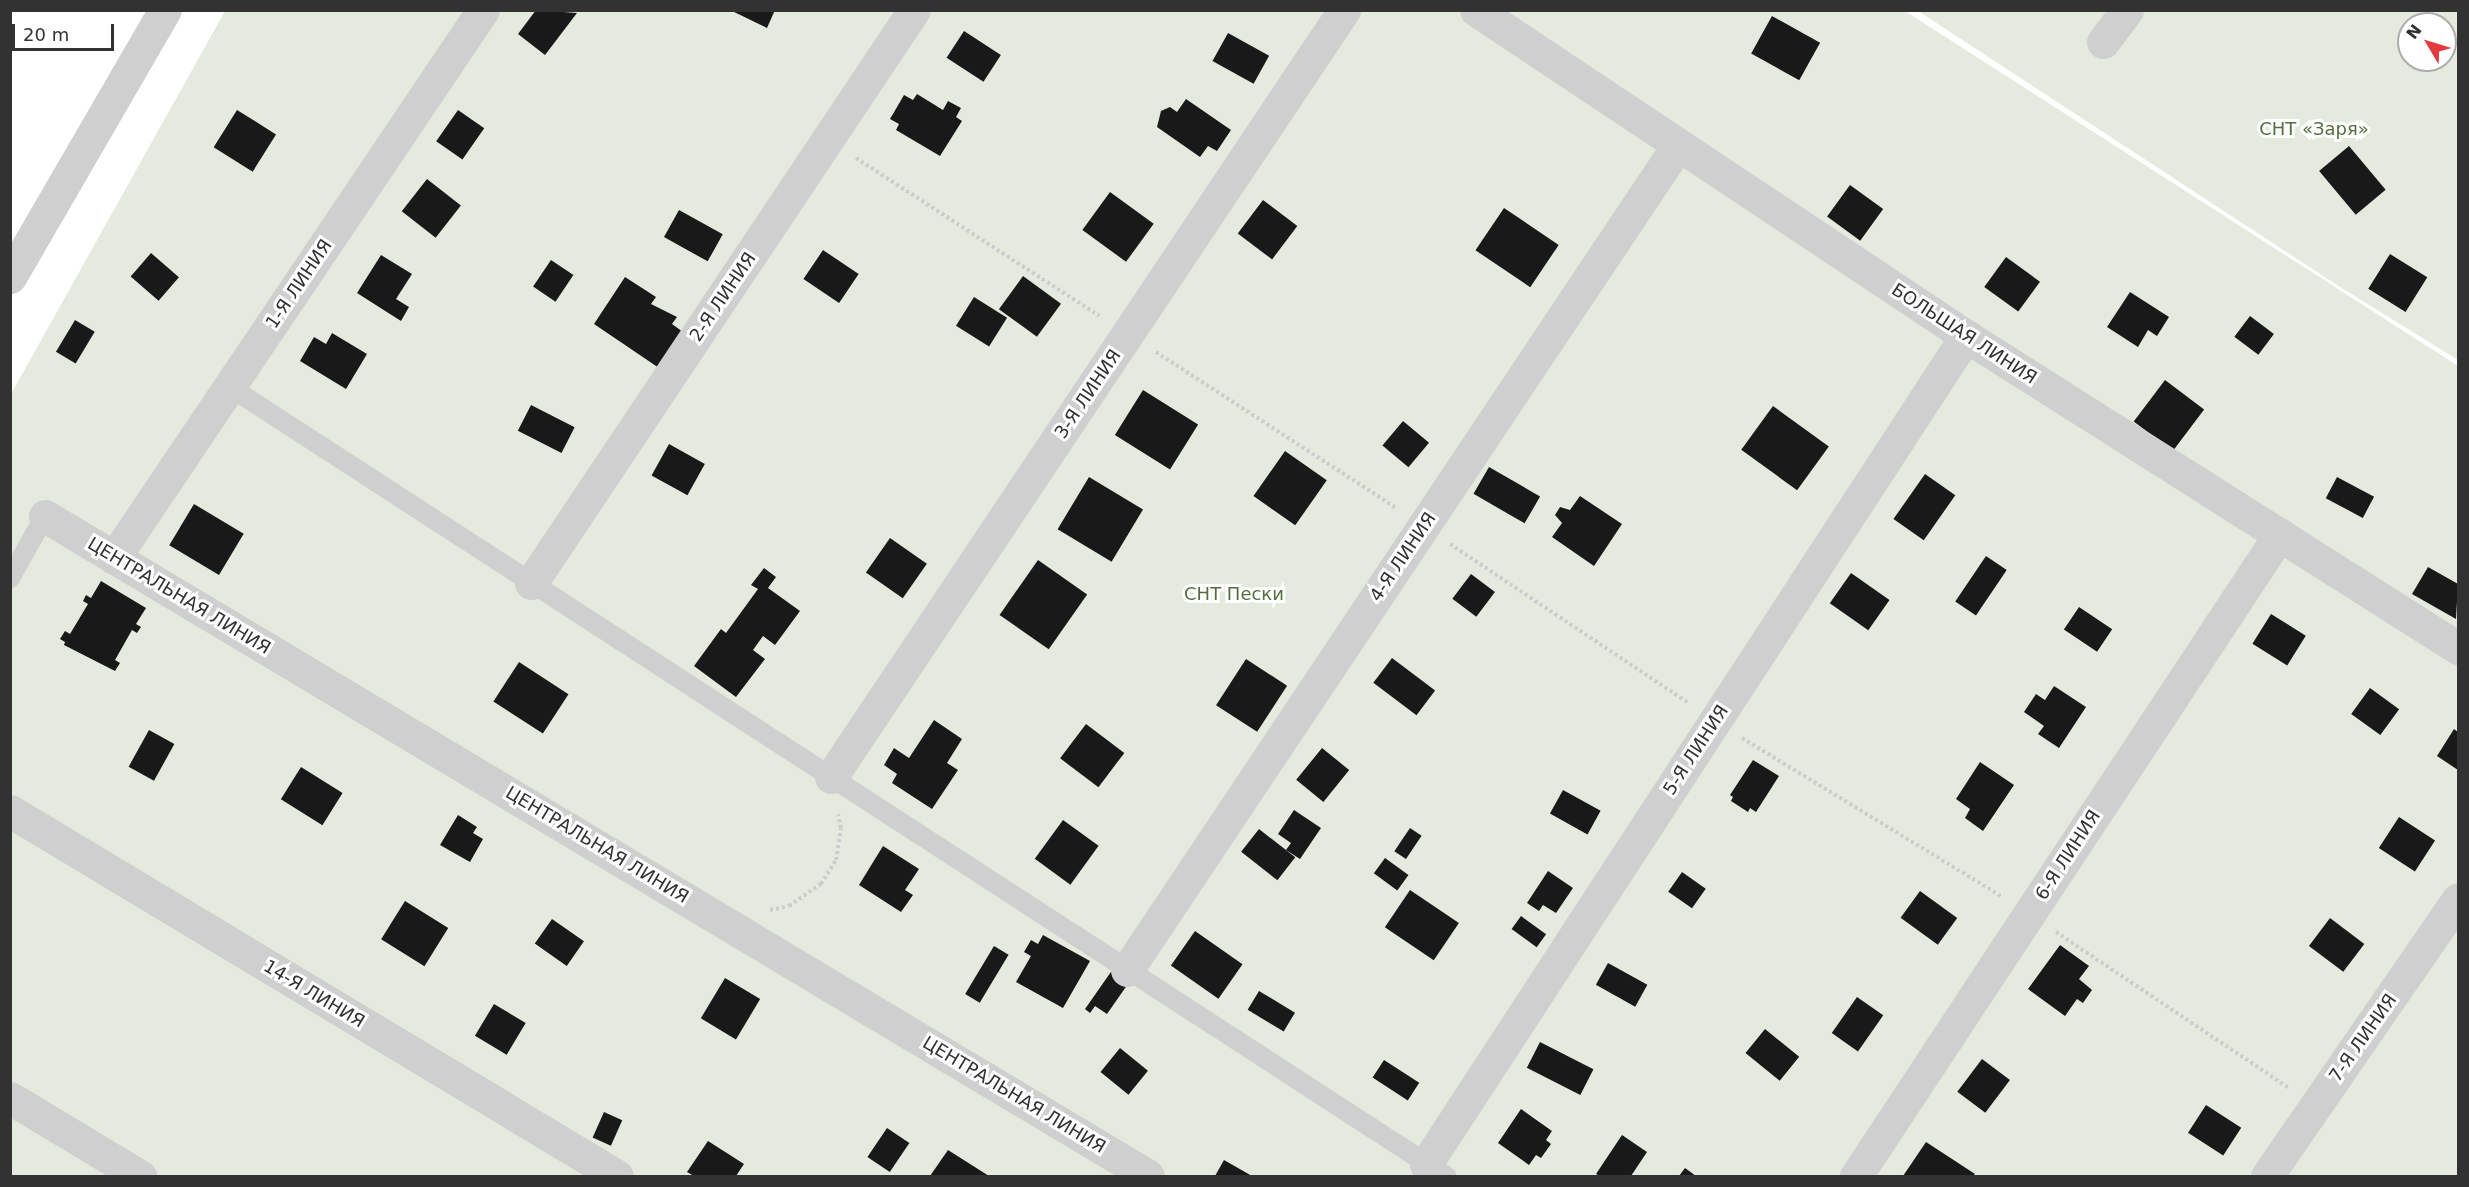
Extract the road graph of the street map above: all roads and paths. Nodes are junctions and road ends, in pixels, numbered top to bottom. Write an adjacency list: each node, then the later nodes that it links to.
1 (165, 10): 10 (street)
2 (483, 10): 13 (street, 1-Я ЛИНИЯ)
3 (914, 10): 8 (street, 2-Я ЛИНИЯ)
4 (1344, 10): 11 (street, 3-Я ЛИНИЯ)
5 (1476, 10): 9 (street, БОЛЬШАЯ ЛИНИЯ)
6 (2127, 10): 7 (street)
7 (2103, 42)
8 (828, 140): 11 (path); 20 (street, 2-Я ЛИНИЯ)
9 (1678, 145): 12 (street, БОЛЬШАЯ ЛИНИЯ); 30 (street, 4-Я ЛИНИЯ)
10 (10, 277)
11 (1127, 334): 14 (path); 24 (street, 3-Я ЛИНИЯ)
12 (1966, 336): 16 (street, БОЛЬШАЯ ЛИНИЯ); 33 (street, 5-Я ЛИНИЯ)
13 (230, 387): 18 (street, 1-Я ЛИНИЯ); 20 (lane)
14 (1403, 513)
15 (45, 516): 18 (street, ЦЕНТРАЛЬНАЯ ЛИНИЯ); 19 (lane)
16 (2280, 534): 21 (street, БОЛЬШАЯ ЛИНИЯ); 37 (street, 6-Я ЛИНИЯ)
17 (1443, 539): 22 (path)
18 (114, 558): 28 (street, ЦЕНТРАЛЬНАЯ ЛИНИЯ)
19 (10, 578)
20 (531, 583): 24 (lane)
21 (2458, 648)
22 (1692, 705)
23 (1736, 734): 27 (path)
24 (831, 777): 28 (path); 30 (lane)
25 (10, 811): 35 (street, 14-Я ЛИНИЯ)
26 (2458, 899): 32 (street, 7-Я ЛИНИЯ)
27 (2007, 901)
28 (726, 921): 36 (street, ЦЕНТРАЛЬНАЯ ЛИНИЯ)
29 (2052, 929): 32 (path)
30 (1127, 970): 33 (lane)
31 (10, 1098): 34 (street)
32 (2316, 1106): 38 (street, 7-Я ЛИНИЯ)
33 (1436, 1170)
34 (140, 1176)
35 (617, 1176)
36 (1148, 1176)
37 (1856, 1176)
38 (2267, 1176)

